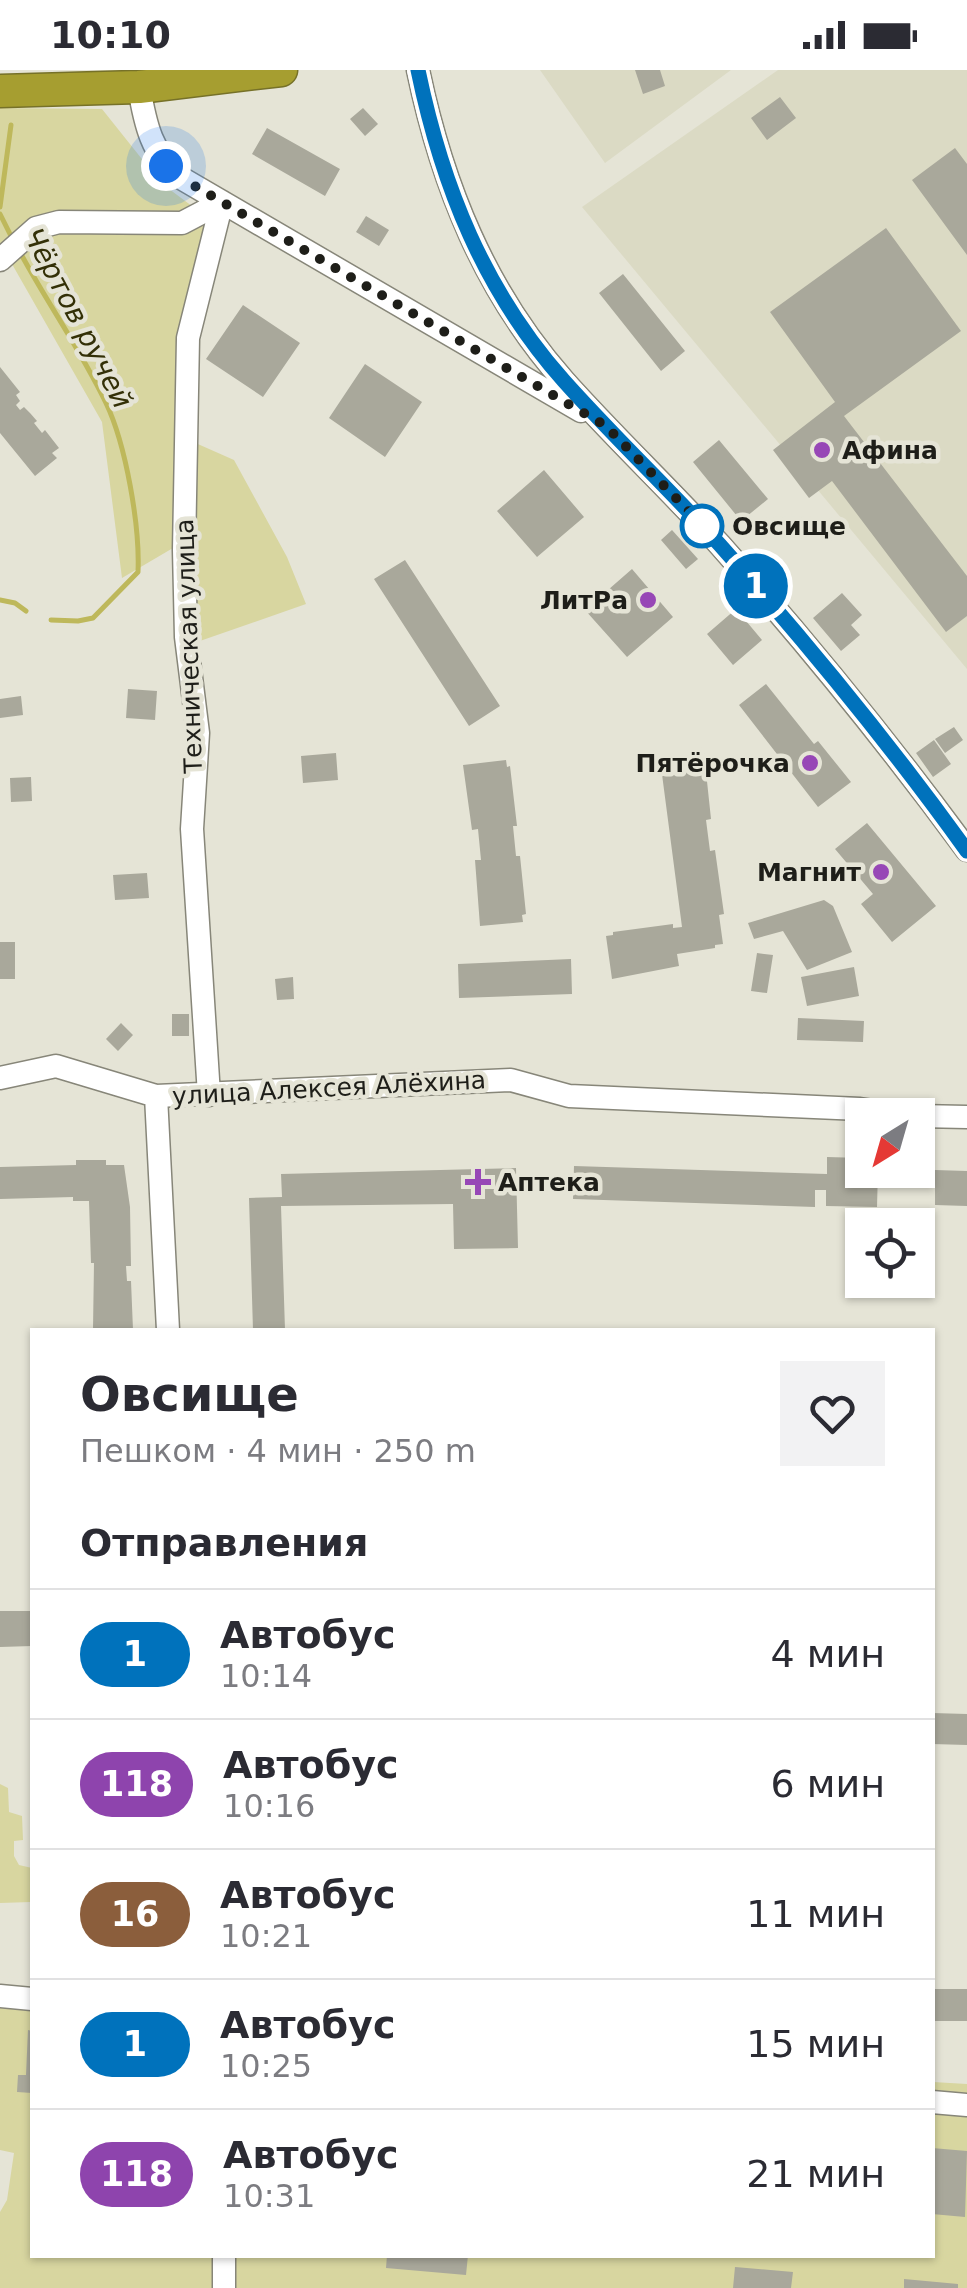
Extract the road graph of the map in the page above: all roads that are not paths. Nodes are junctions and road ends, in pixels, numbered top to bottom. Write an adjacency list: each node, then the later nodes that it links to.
1 (281, 70): 3 (highway)
2 (418, 70): 7 (street)
3 (139, 88): 4 (highway); 5 (street)
4 (0, 90)
5 (222, 202): 6 (street); 7 (street); 10 (street, Техническая улица)
6 (0, 260)
7 (606, 426): 8 (street)
8 (967, 850)
9 (0, 1078): 11 (street, улица Алексея Алёхина)
10 (208, 1095): 11 (street, улица Алексея Алёхина); 12 (street, улица Алексея Алёхина)
11 (156, 1096): 15 (street)
12 (845, 1108)
13 (935, 1116): 14 (street)
14 (967, 1117)
15 (168, 1328)
16 (0, 1996): 17 (street)
17 (30, 1999)
18 (935, 2102): 19 (street)
19 (967, 2105)
20 (224, 2258): 21 (street)
21 (224, 2288)

